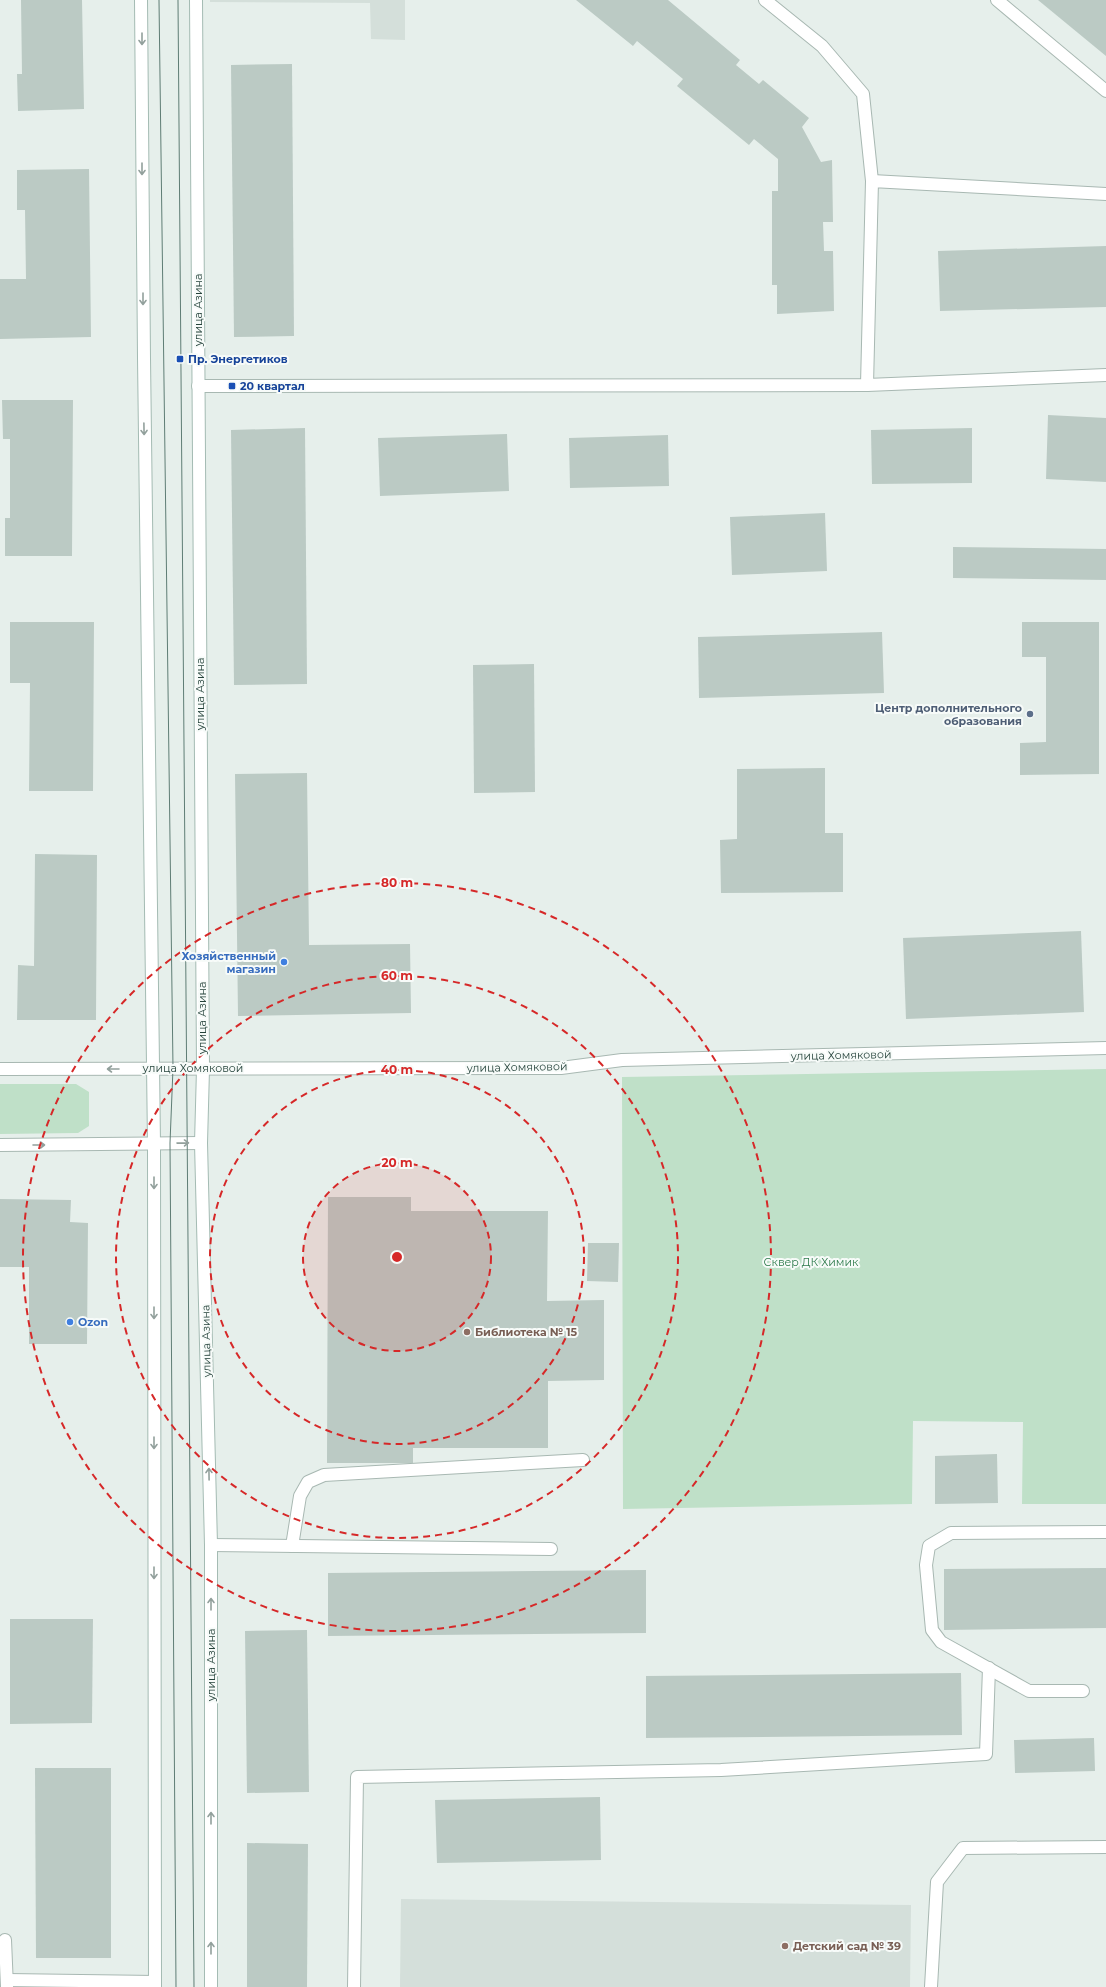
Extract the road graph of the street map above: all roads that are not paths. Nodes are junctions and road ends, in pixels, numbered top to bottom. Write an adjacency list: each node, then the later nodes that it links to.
1 (141, 0): 12 (main road, one-way to 12)
2 (196, 0): 10 (main road, улица Азина)
3 (765, 0): 6 (main road)
4 (997, 0): 5 (main road)
5 (1106, 91)
6 (872, 182): 7 (main road); 9 (main road)
7 (1106, 194)
8 (1106, 376): 9 (main road)
9 (867, 385): 10 (main road)
10 (198, 386): 13 (main road, улица Азина)
11 (1106, 1048): 13 (main road, улица Хомяковой)
12 (152, 1068): 13 (main road, улица Хомяковой); 14 (main road, улица Хомяковой, one-way to 14); 16 (main road)
13 (203, 1068): 15 (main road, улица Азина)
14 (0, 1069)
15 (201, 1143): 16 (main road, one-way to 15); 20 (main road, улица Азина, one-way to 15)
16 (154, 1144): 17 (main road, one-way to 16); 28 (main road, one-way to 28)
17 (0, 1145)
18 (583, 1460): 21 (main road)
19 (1106, 1532): 23 (main road)
20 (211, 1545): 21 (main road); 29 (main road, улица Азина, one-way to 20)
21 (292, 1546): 22 (main road)
22 (551, 1548)
23 (989, 1668): 24 (main road); 30 (main road)
24 (1083, 1691)
25 (1106, 1847): 31 (main road)
26 (5, 1940): 27 (main road)
27 (7, 1984): 28 (main road)
28 (155, 1984)
29 (212, 1987)
30 (354, 1987)
31 (931, 1987)

